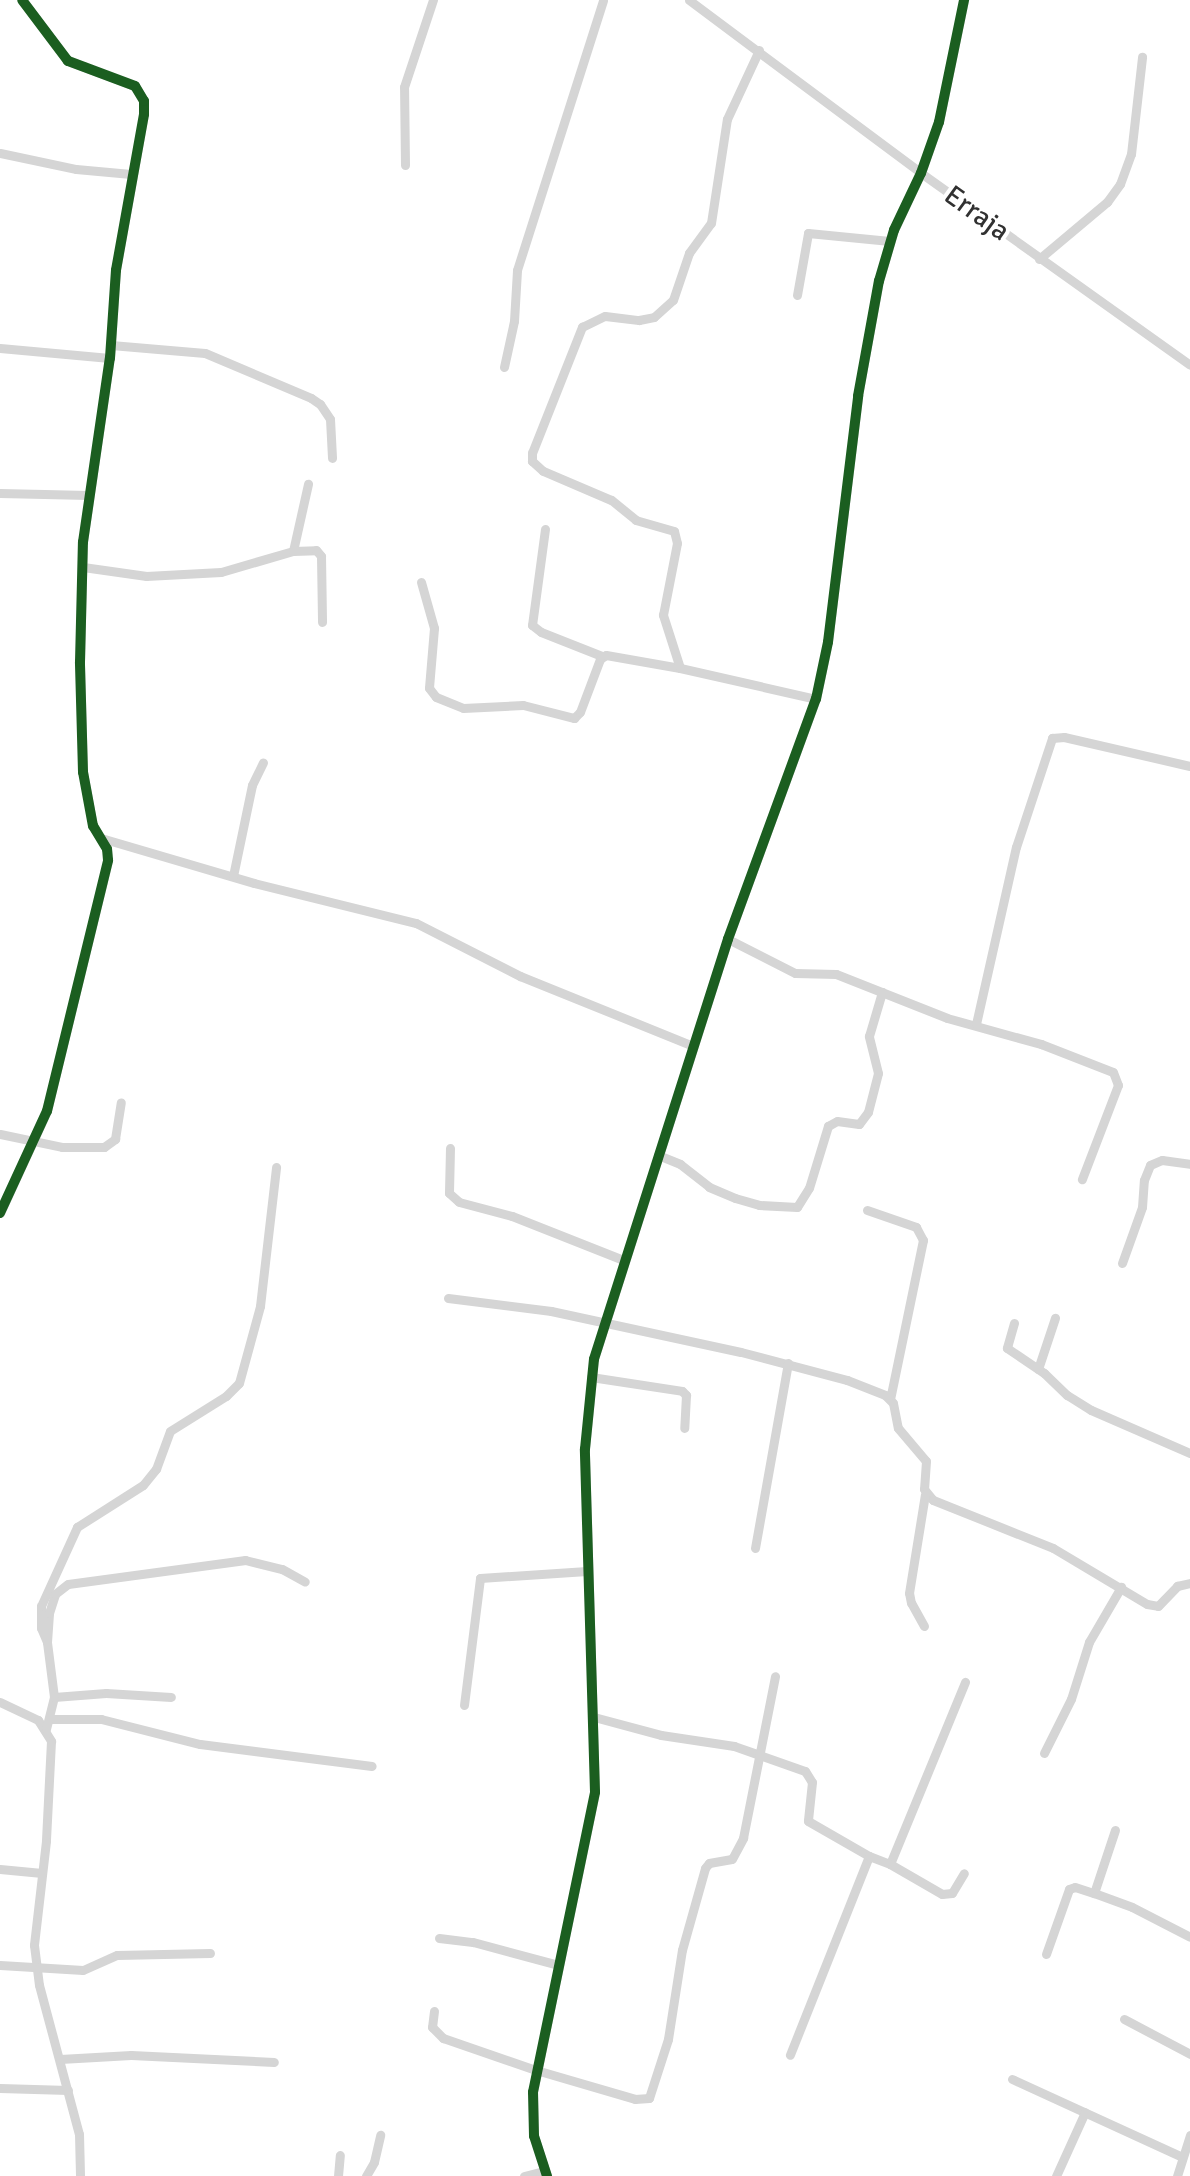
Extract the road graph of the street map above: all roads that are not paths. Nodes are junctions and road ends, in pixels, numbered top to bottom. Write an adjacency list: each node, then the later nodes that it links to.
1 (22, 0): 11 (street)
2 (433, 0): 9 (street)
3 (603, 0): 19 (street)
4 (964, 0): 10 (street)
5 (696, 2): 6 (street, Erraja)
6 (759, 50): 10 (street, Erraja); 30 (street)
7 (1142, 57): 13 (street)
8 (0, 153): 11 (street)
9 (405, 165)
10 (921, 173): 12 (street); 13 (street, Erraja)
11 (131, 174): 15 (street)
12 (890, 241): 14 (street); 31 (street)
13 (1039, 259): 18 (street, Erraja)
14 (797, 295)
15 (111, 345): 17 (street); 20 (street)
16 (0, 348): 17 (street)
17 (110, 358): 23 (street)
18 (1190, 365)
19 (504, 367)
20 (332, 458)
21 (308, 484): 25 (street)
22 (0, 493): 23 (street)
23 (88, 495): 26 (street)
24 (545, 529): 29 (street)
25 (293, 551): 26 (street); 28 (street)
26 (83, 567): 34 (street)
27 (421, 582): 29 (street)
28 (322, 622)
29 (602, 656): 30 (street)
30 (680, 668): 31 (street)
31 (816, 699): 36 (street)
32 (263, 762): 35 (street)
33 (1190, 766): 38 (street)
34 (101, 838): 35 (street); 42 (street)
35 (233, 876): 39 (street)
36 (728, 939): 37 (street); 39 (street)
37 (882, 992): 38 (street); 44 (street)
38 (976, 1024): 47 (street)
39 (693, 1046): 44 (street)
40 (121, 1102): 42 (street)
41 (0, 1134): 42 (street)
42 (36, 1142): 49 (street)
43 (450, 1148): 50 (street)
44 (658, 1155): 50 (street)
45 (1190, 1164): 51 (street)
46 (276, 1167): 69 (street)
47 (1082, 1179)
48 (867, 1210): 59 (street)
49 (0, 1213)
50 (623, 1260): 54 (street)
51 (1122, 1263)
52 (448, 1298): 54 (street)
53 (1055, 1318): 57 (street)
54 (603, 1323): 56 (street); 58 (street)
55 (1014, 1323): 57 (street)
56 (788, 1363): 59 (street); 63 (street)
57 (1038, 1369): 61 (street)
58 (591, 1377): 60 (street); 64 (street)
59 (890, 1399): 62 (street)
60 (684, 1428)
61 (1190, 1453)
62 (925, 1494): 67 (street); 68 (street)
63 (755, 1548)
64 (587, 1571): 75 (street); 76 (street)
65 (305, 1582): 69 (street)
66 (1190, 1583): 67 (street)
67 (1121, 1587): 79 (street)
68 (924, 1626)
69 (47, 1642): 72 (street)
70 (775, 1676): 80 (street)
71 (965, 1682): 84 (street)
72 (54, 1697): 73 (street); 77 (street)
73 (171, 1697)
74 (0, 1702): 78 (street)
75 (464, 1705)
76 (594, 1717): 80 (street); 94 (street)
77 (51, 1719): 78 (street); 81 (street)
78 (46, 1729): 86 (street)
79 (1044, 1753)
80 (758, 1754): 83 (street); 102 (street)
81 (372, 1766)
82 (1115, 1830): 88 (street)
83 (869, 1856): 84 (street); 99 (street)
84 (890, 1864): 87 (street)
85 (0, 1869): 86 (street)
86 (42, 1873): 95 (street)
87 (964, 1873)
88 (1094, 1893): 89 (street); 92 (street)
89 (1190, 1937)
90 (439, 1938): 94 (street)
91 (210, 1953): 95 (street)
92 (1046, 1954)
93 (0, 1965): 95 (street)
94 (558, 1965): 102 (street)
95 (35, 1966): 100 (street)
96 (434, 2011): 102 (street)
97 (1124, 2019): 98 (street)
98 (1190, 2054)
99 (790, 2055)
100 (60, 2059): 101 (street); 105 (street)
101 (274, 2062)
102 (536, 2070): 111 (street)
103 (1012, 2079): 106 (street)
104 (0, 2088): 105 (street)
105 (68, 2090): 112 (street)
106 (1085, 2112): 110 (street); 116 (street)
107 (380, 2135): 114 (street)
108 (1190, 2135): 110 (street)
109 (340, 2155): 113 (street)
110 (1182, 2157): 117 (street)
111 (545, 2173): 115 (street)
112 (80, 2176)
113 (338, 2176)
114 (366, 2176)
115 (524, 2176)
116 (1056, 2176)
117 (1177, 2176)

